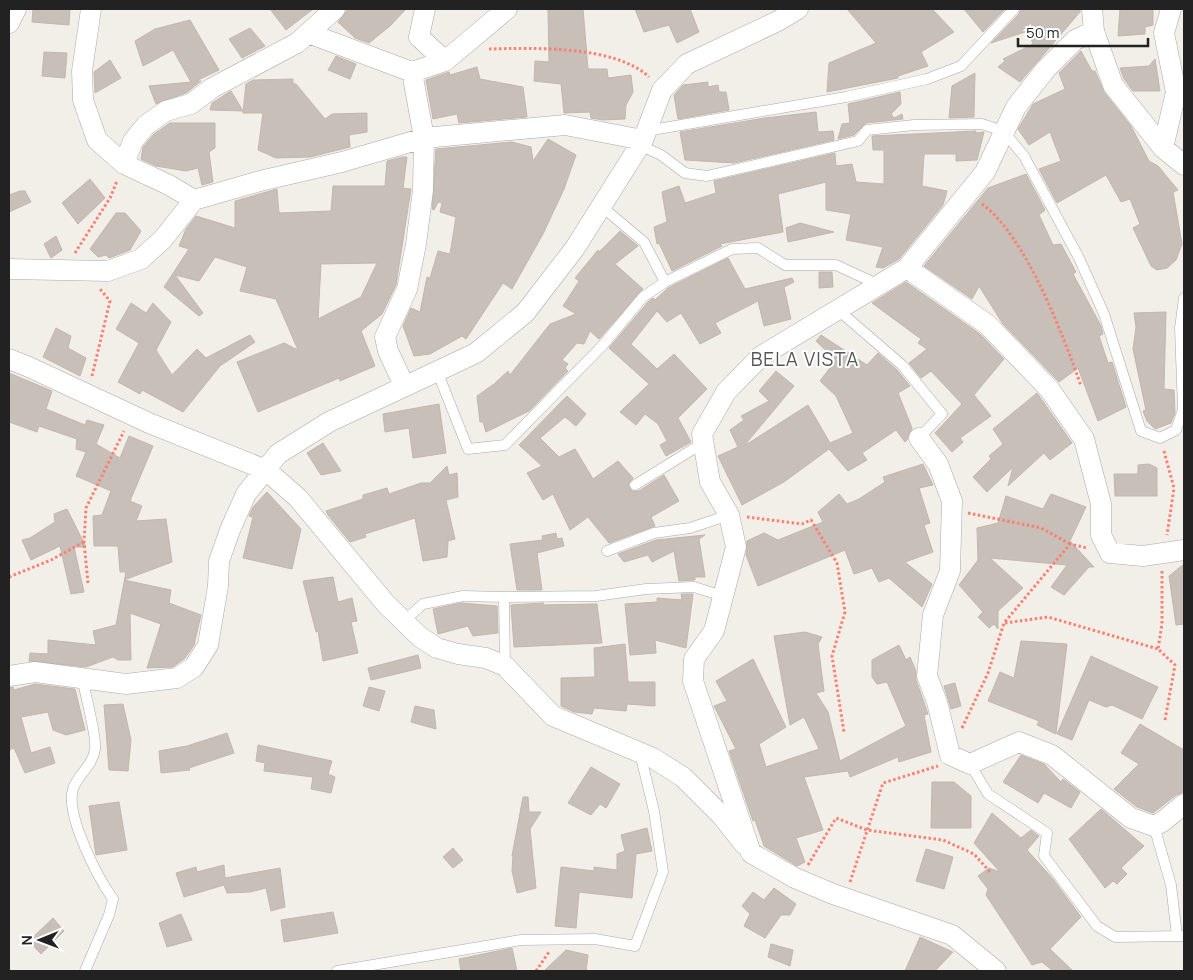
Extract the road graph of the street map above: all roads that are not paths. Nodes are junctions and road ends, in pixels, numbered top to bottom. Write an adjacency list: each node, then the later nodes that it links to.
1 (16, 9): 10 (street)
2 (91, 9): 19 (street)
3 (335, 9): 12 (street)
4 (425, 9): 13 (street)
5 (508, 9): 13 (street)
6 (798, 9): 17 (street)
7 (1014, 9): 17 (lane)
8 (1092, 9): 11 (street)
9 (1171, 9): 18 (street)
10 (9, 23)
11 (1094, 31): 15 (street); 18 (street)
12 (308, 32): 14 (street); 19 (street)
13 (445, 61): 14 (street)
14 (412, 72): 16 (street)
15 (1003, 131): 17 (lane); 23 (street); 27 (lane)
16 (424, 138): 17 (street); 21 (street); 31 (street)
17 (643, 139): 22 (street)
18 (1162, 148): 20 (street)
19 (124, 164): 21 (street)
20 (1184, 165)
21 (194, 200): 24 (street)
22 (601, 206): 25 (lane); 30 (street)
23 (907, 268): 26 (street); 37 (street)
24 (9, 269)
25 (664, 282): 26 (lane); 30 (lane)
26 (878, 284): 28 (street)
27 (1184, 298)
28 (837, 309): 32 (lane); 33 (street)
29 (9, 359): 34 (street)
30 (437, 371): 31 (street)
31 (404, 385): 34 (street)
32 (920, 438): 46 (street)
33 (704, 443): 35 (lane); 36 (street)
34 (266, 470): 41 (street); 44 (street)
35 (635, 485)
36 (729, 515): 38 (lane); 39 (street)
37 (1184, 550)
38 (607, 551)
39 (724, 596): 40 (lane); 49 (street)
40 (504, 597): 41 (lane); 42 (lane)
41 (404, 621): 42 (street)
42 (504, 666): 45 (street)
43 (9, 676): 44 (street)
44 (82, 678): 51 (lane)
45 (640, 753): 49 (street); 52 (lane)
46 (970, 764): 48 (street); 50 (lane)
47 (1184, 804): 48 (street)
48 (1154, 826): 50 (lane)
49 (751, 854): 53 (street)
50 (1181, 936)
51 (85, 971)
52 (337, 971)
53 (996, 971)

